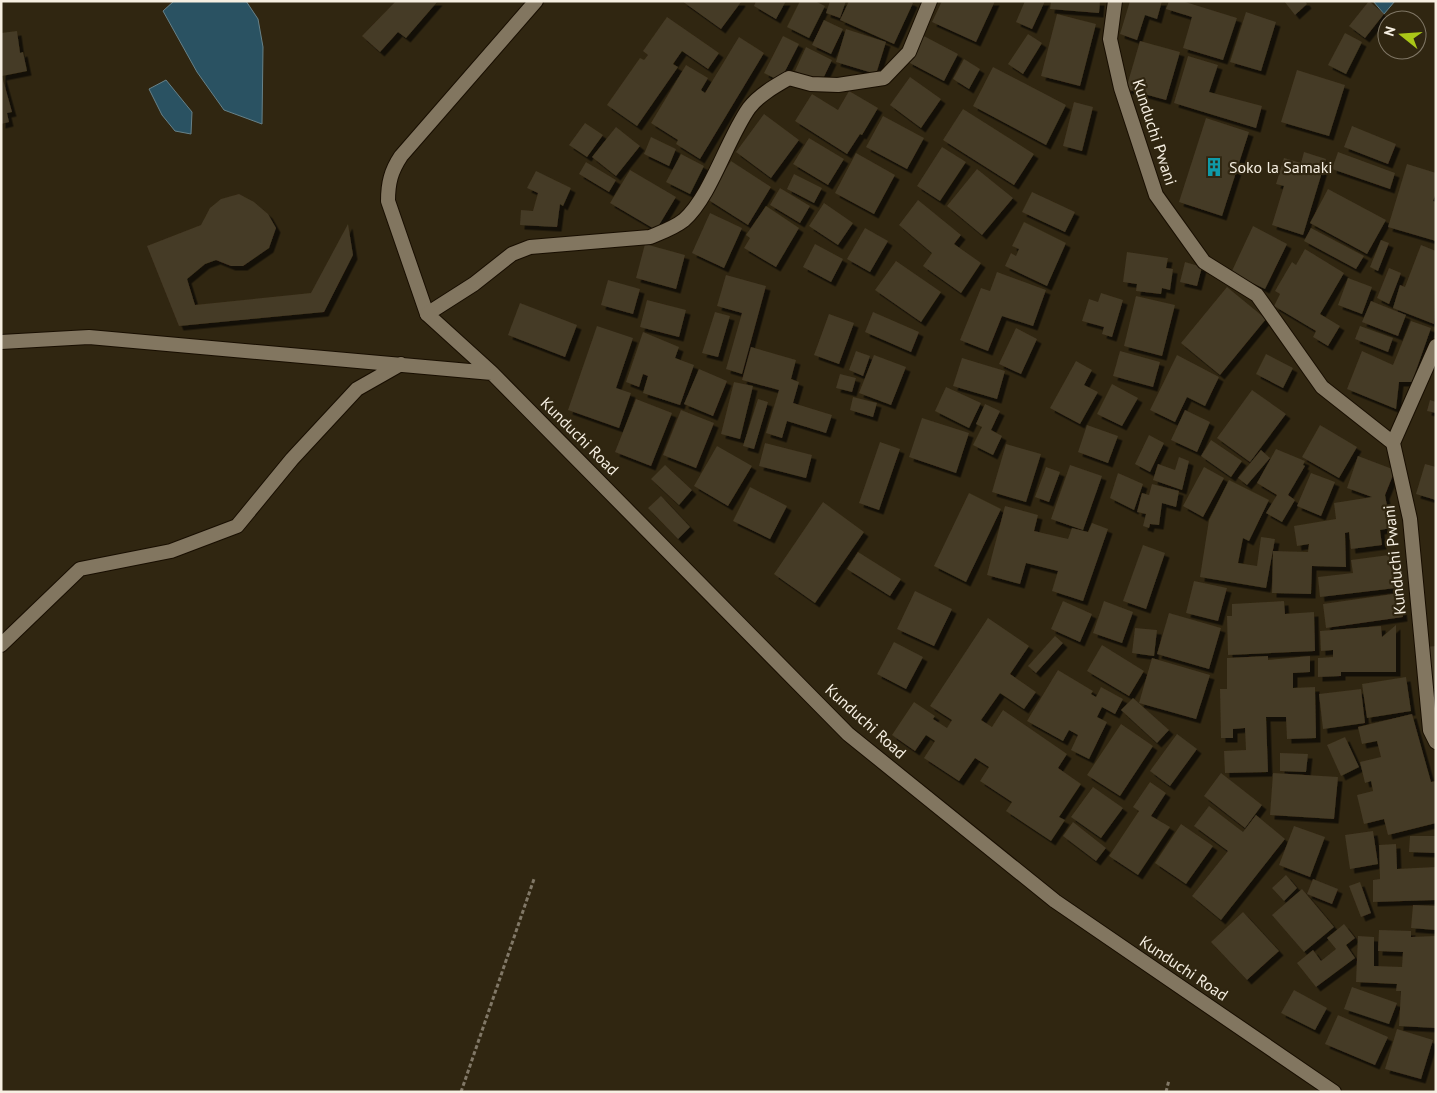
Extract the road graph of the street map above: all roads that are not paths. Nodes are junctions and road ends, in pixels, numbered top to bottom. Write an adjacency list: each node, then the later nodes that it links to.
1 (536, 1): 4 (street)
2 (930, 1): 4 (street)
3 (1115, 1): 9 (street, Kunduchi Pwani)
4 (427, 314): 8 (street, Kunduchi Road)
5 (1, 342): 7 (street)
6 (1436, 346): 9 (street)
7 (401, 364): 8 (street); 10 (street)
8 (492, 372): 12 (street, Kunduchi Road)
9 (1393, 443): 11 (street, Kunduchi Pwani)
10 (1, 645)
11 (1436, 742)
12 (1334, 1092)

